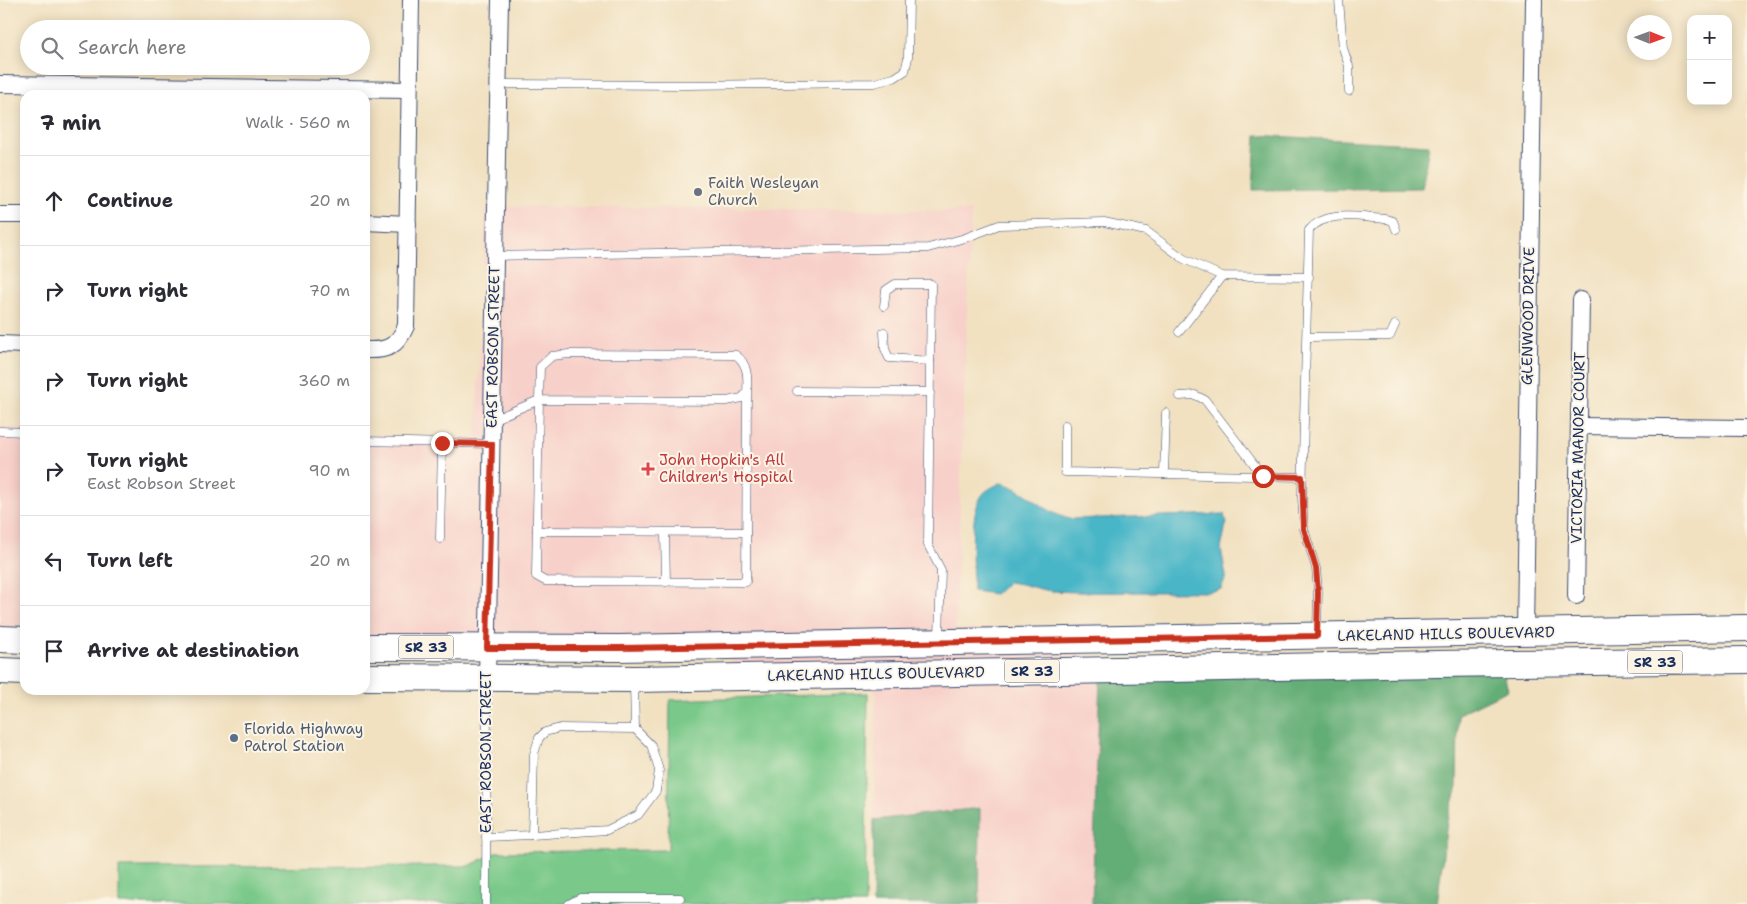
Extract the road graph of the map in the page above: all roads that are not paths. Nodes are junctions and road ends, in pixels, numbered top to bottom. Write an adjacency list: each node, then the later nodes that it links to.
1 (411, 0): 8 (street)
2 (500, 0): 7 (street, EAST ROBSON STREET)
3 (909, 0): 7 (lane)
4 (1339, 0): 9 (lane)
5 (1534, 0): 53 (street, GLENWOOD DRIVE)
6 (0, 84): 8 (street)
7 (499, 84): 15 (street, EAST ROBSON STREET)
8 (409, 90): 13 (street)
9 (1349, 91)
10 (0, 214): 11 (street)
11 (20, 215)
12 (370, 222): 13 (street)
13 (408, 224): 26 (street)
14 (1396, 229): 17 (lane)
15 (495, 256): 16 (lane); 34 (street, EAST ROBSON STREET)
16 (1222, 276): 17 (lane); 22 (lane)
17 (1309, 277): 23 (lane)
18 (1581, 300): 36 (street, VICTORIA MANOR COURT)
19 (884, 306): 27 (lane)
20 (1395, 324): 23 (lane)
21 (884, 332): 27 (lane)
22 (1179, 332)
23 (1308, 336): 45 (lane)
24 (0, 344): 25 (street)
25 (20, 345)
26 (370, 350)
27 (930, 361): 30 (lane)
28 (797, 391): 30 (lane)
29 (747, 392): 32 (lane); 32 (lane); 48 (lane)
30 (930, 392): 57 (lane)
31 (1180, 396): 44 (lane)
32 (539, 400): 34 (lane); 46 (lane)
33 (1166, 413): 43 (lane)
34 (492, 420): 42 (street, EAST ROBSON STREET)
35 (1065, 425): 43 (lane)
36 (1579, 426): 37 (street); 51 (street, VICTORIA MANOR COURT)
37 (1747, 428)
38 (0, 431): 39 (lane)
39 (20, 432)
40 (370, 441): 41 (lane)
41 (442, 443): 42 (lane); 49 (lane)
42 (492, 444): 59 (street, EAST ROBSON STREET)
43 (1164, 474): 44 (lane)
44 (1263, 476): 45 (lane)
45 (1302, 477): 54 (lane)
46 (537, 531): 47 (lane); 50 (lane)
47 (666, 532): 48 (lane); 50 (lane)
48 (746, 532): 50 (lane)
49 (440, 539)
50 (666, 582)
51 (1576, 596)
52 (1747, 628): 53 (main road, LAKELAND HILLS BOULEVARD / SR 33)
53 (1525, 632): 54 (main road, LAKELAND HILLS BOULEVARD / SR 33)
54 (1317, 636): 57 (main road, LAKELAND HILLS BOULEVARD / SR 33); 62 (main road)
55 (0, 639): 56 (main road)
56 (20, 640)
57 (939, 642): 59 (main road, LAKELAND HILLS BOULEVARD / SR 33)
58 (370, 647): 59 (main road, LAKELAND HILLS BOULEVARD / SR 33)
59 (487, 648): 65 (street, EAST ROBSON STREET)
60 (1747, 660): 62 (main road, LAKELAND HILLS BOULEVARD / SR 33)
61 (0, 671): 63 (main road)
62 (1053, 671): 66 (main road, LAKELAND HILLS BOULEVARD / SR 33)
63 (20, 672)
64 (370, 677): 65 (main road, LAKELAND HILLS BOULEVARD / SR 33)
65 (487, 679): 66 (main road, LAKELAND HILLS BOULEVARD / SR 33); 69 (lane, EAST ROBSON STREET)
66 (634, 679): 67 (lane)
67 (635, 729): 68 (lane); 68 (lane)
68 (532, 835): 69 (lane)
69 (486, 836): 71 (lane, EAST ROBSON STREET)
70 (680, 898): 72 (lane)
71 (486, 904)
72 (569, 904)

